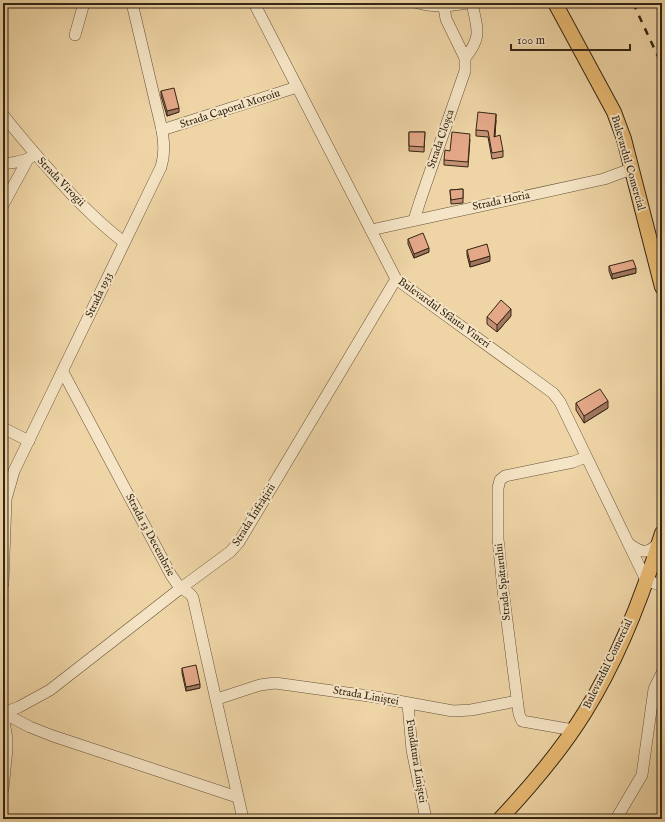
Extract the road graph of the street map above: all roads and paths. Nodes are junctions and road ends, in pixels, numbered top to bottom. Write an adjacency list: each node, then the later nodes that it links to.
1 (84, 3): 9 (street)
2 (132, 3): 13 (street, Strada 1933)
3 (254, 3): 11 (street, Bulevardul Sfânta Vineri)
4 (418, 3): 8 (street)
5 (468, 3): 8 (street)
6 (472, 3): 10 (street, Strada Cloșca)
7 (555, 3): 16 (main road, Bulevardul Comercial)
8 (438, 6): 10 (street)
9 (75, 35)
10 (465, 58): 18 (street, Strada Cloșca)
11 (297, 87): 13 (street, Strada Caporal Moroiu); 19 (street, Bulevardul Sfânta Vineri)
12 (3, 115): 14 (street, Strada Virogii)
13 (162, 130): 20 (street, Strada 1933)
14 (31, 157): 15 (street); 17 (street); 20 (street, Strada Virogii)
15 (3, 164)
16 (631, 169): 18 (street, Strada Horia); 22 (main road, Bulevardul Comercial)
17 (3, 205)
18 (414, 220): 19 (street, Strada Horia)
19 (371, 230): 21 (street, Bulevardul Sfânta Vineri)
20 (124, 242): 23 (street, Strada 1933)
21 (396, 279): 26 (street, Bulevardul Sfânta Vineri); 32 (street, Strada Înfrățirii)
22 (662, 287)
23 (63, 372): 25 (street, Strada 1933); 32 (street, Strada 13 Decembrie)
24 (3, 428): 25 (street)
25 (29, 441): 30 (street, Strada 1933)
26 (586, 457): 28 (street, Bulevardul Sfânta Vineri); 35 (street, Strada Spătarului)
27 (661, 537): 28 (street); 29 (main road, Bulevardul Comercial)
28 (629, 544): 29 (street, Bulevardul Sfânta Vineri)
29 (646, 580): 31 (street); 38 (main road, Bulevardul Comercial)
30 (3, 584)
31 (662, 586)
32 (181, 588): 34 (street, Strada 13 Decembrie); 37 (street, Strada Înfrățirii)
33 (662, 673): 44 (street)
34 (217, 699): 36 (street, Strada Liniștei); 40 (street, Strada 13 Decembrie)
35 (517, 701): 36 (street, Strada Liniștei); 38 (street, Strada Spătarului)
36 (408, 704): 42 (street, Fundătura Liniștei)
37 (3, 714): 39 (street); 40 (street)
38 (573, 730): 43 (main road, Bulevardul Comercial)
39 (3, 789)
40 (238, 797): 41 (street, Strada 13 Decembrie)
41 (243, 819)
42 (426, 819)
43 (500, 819)
44 (616, 819)

